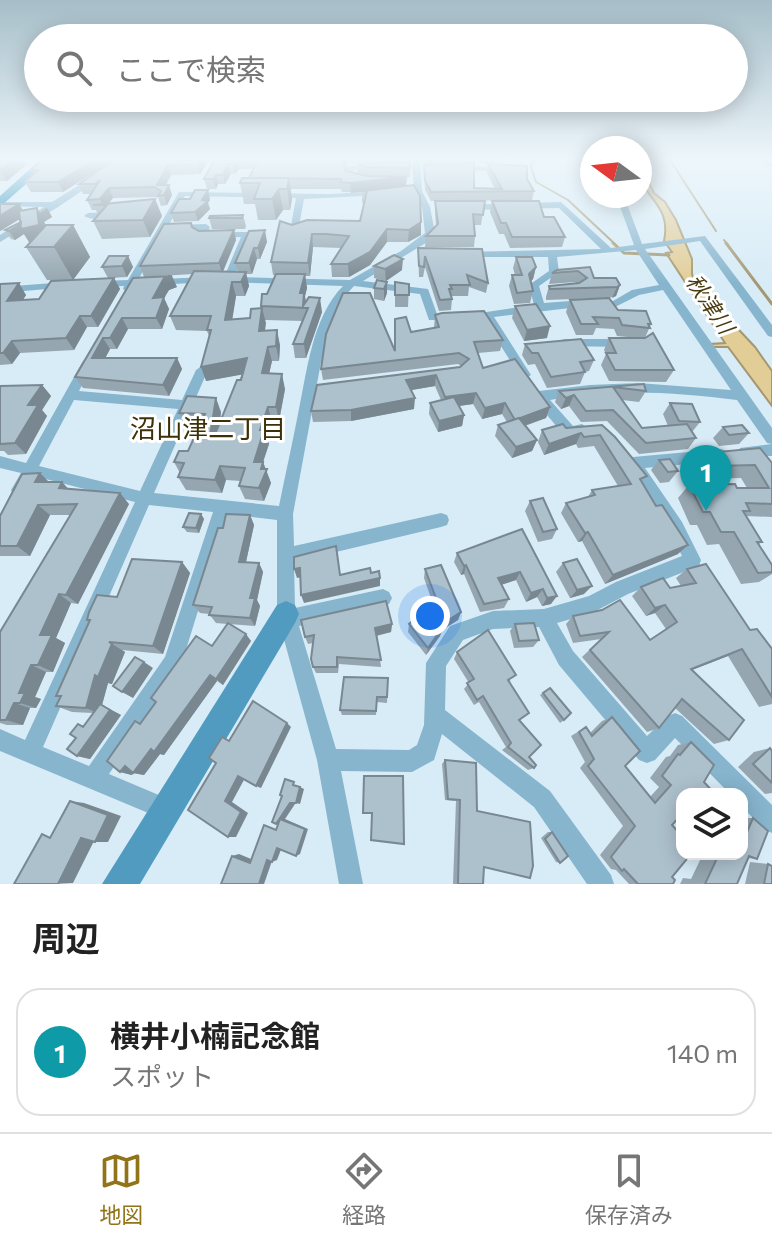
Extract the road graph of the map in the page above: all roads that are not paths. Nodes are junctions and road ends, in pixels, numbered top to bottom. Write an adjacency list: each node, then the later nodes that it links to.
1 (61, 201): 7 (street)
2 (178, 201): 9 (street)
3 (300, 201): 18 (street)
4 (424, 201): 10 (street)
5 (0, 203): 7 (street)
6 (116, 203): 15 (street)
7 (55, 205): 19 (street)
8 (162, 206): 9 (street)
9 (176, 206): 17 (street)
10 (426, 207): 11 (street); 22 (street)
11 (441, 207)
12 (456, 207): 20 (street)
13 (625, 208): 21 (street)
14 (122, 214): 15 (street)
15 (109, 215): 16 (street)
16 (88, 216)
17 (163, 228): 26 (street); 27 (street)
18 (294, 231)
19 (0, 239)
20 (611, 251): 21 (street); 25 (street)
21 (643, 252): 31 (street); 38 (street)
22 (404, 253): 23 (street); 28 (street)
23 (419, 253)
24 (448, 253): 25 (street)
25 (552, 254): 34 (street)
26 (228, 280): 27 (street); 28 (street)
27 (132, 283): 29 (street); 36 (street)
28 (352, 283): 37 (street); 44 (street)
29 (87, 284)
30 (72, 285): 32 (street)
31 (664, 287): 35 (street); 46 (street)
32 (0, 290)
33 (548, 290): 34 (street)
34 (535, 291): 35 (street)
35 (540, 307): 37 (street)
36 (118, 308)
37 (487, 315): 47 (street)
38 (772, 333)
39 (639, 343): 40 (street)
40 (554, 344)
41 (97, 345): 45 (street)
42 (202, 370): 48 (street)
43 (326, 387): 44 (street)
44 (311, 389): 57 (street)
45 (69, 395): 48 (street); 53 (street)
46 (738, 395): 47 (street); 50 (street)
47 (539, 397): 49 (street)
48 (186, 405): 54 (street)
49 (600, 427)
50 (772, 439)
51 (772, 450): 62 (street)
52 (0, 462): 53 (street)
53 (28, 470): 54 (street); 55 (street)
54 (144, 498): 56 (street); 65 (street)
55 (11, 506)
56 (222, 508): 57 (street); 67 (street)
57 (285, 514): 59 (street)
58 (441, 520): 59 (street)
59 (285, 556): 61 (street)
60 (383, 598): 61 (street)
61 (286, 617): 66 (street); 68 (street)
62 (544, 618): 63 (street); 69 (street)
63 (434, 715): 66 (street); 72 (street)
64 (0, 740): 65 (street)
65 (30, 752): 67 (street)
66 (328, 760): 71 (street)
67 (93, 779): 68 (street)
68 (165, 809): 70 (street)
69 (772, 821)
70 (120, 884)
71 (351, 884)
72 (602, 884)

